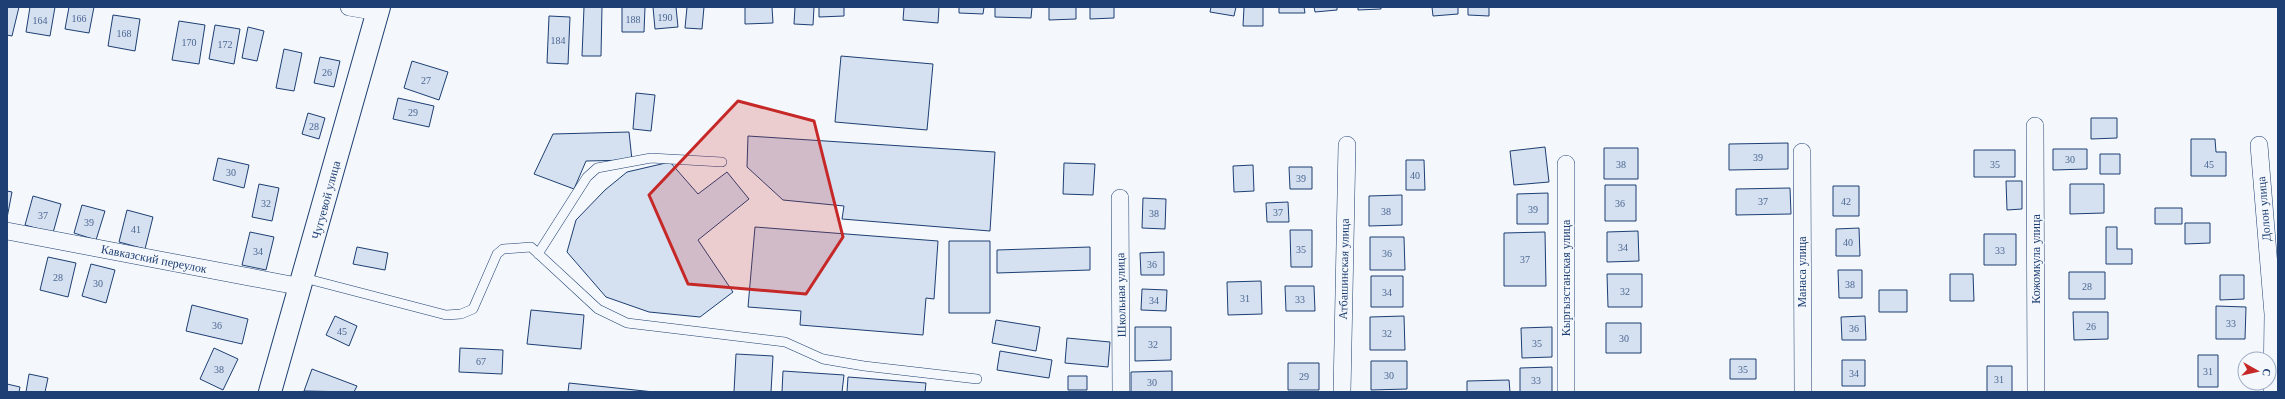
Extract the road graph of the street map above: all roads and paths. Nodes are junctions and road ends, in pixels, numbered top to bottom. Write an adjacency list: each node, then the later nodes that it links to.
1 (349, 7): 2 (street)
2 (379, 9): 12 (street, Чугуевой улица)
3 (2035, 126): 19 (street, Кожомкула улица)
4 (1347, 145): 16 (street, Атбашинская улица)
5 (2259, 145): 20 (street, Долон улица)
6 (1802, 152): 18 (street, Манаса улица)
7 (722, 162): 11 (lane)
8 (1566, 164): 17 (street, Кыргызстанская улица)
9 (1120, 198): 15 (street, Школьная улица)
10 (7, 231): 12 (street, Кавказский переулок)
11 (538, 254): 12 (lane); 13 (lane)
12 (303, 283): 14 (street, Чугуевой улица)
13 (977, 379)
14 (270, 392)
15 (1121, 392)
16 (1342, 392)
17 (1566, 392)
18 (1802, 392)
19 (2036, 392)
20 (2272, 392)

